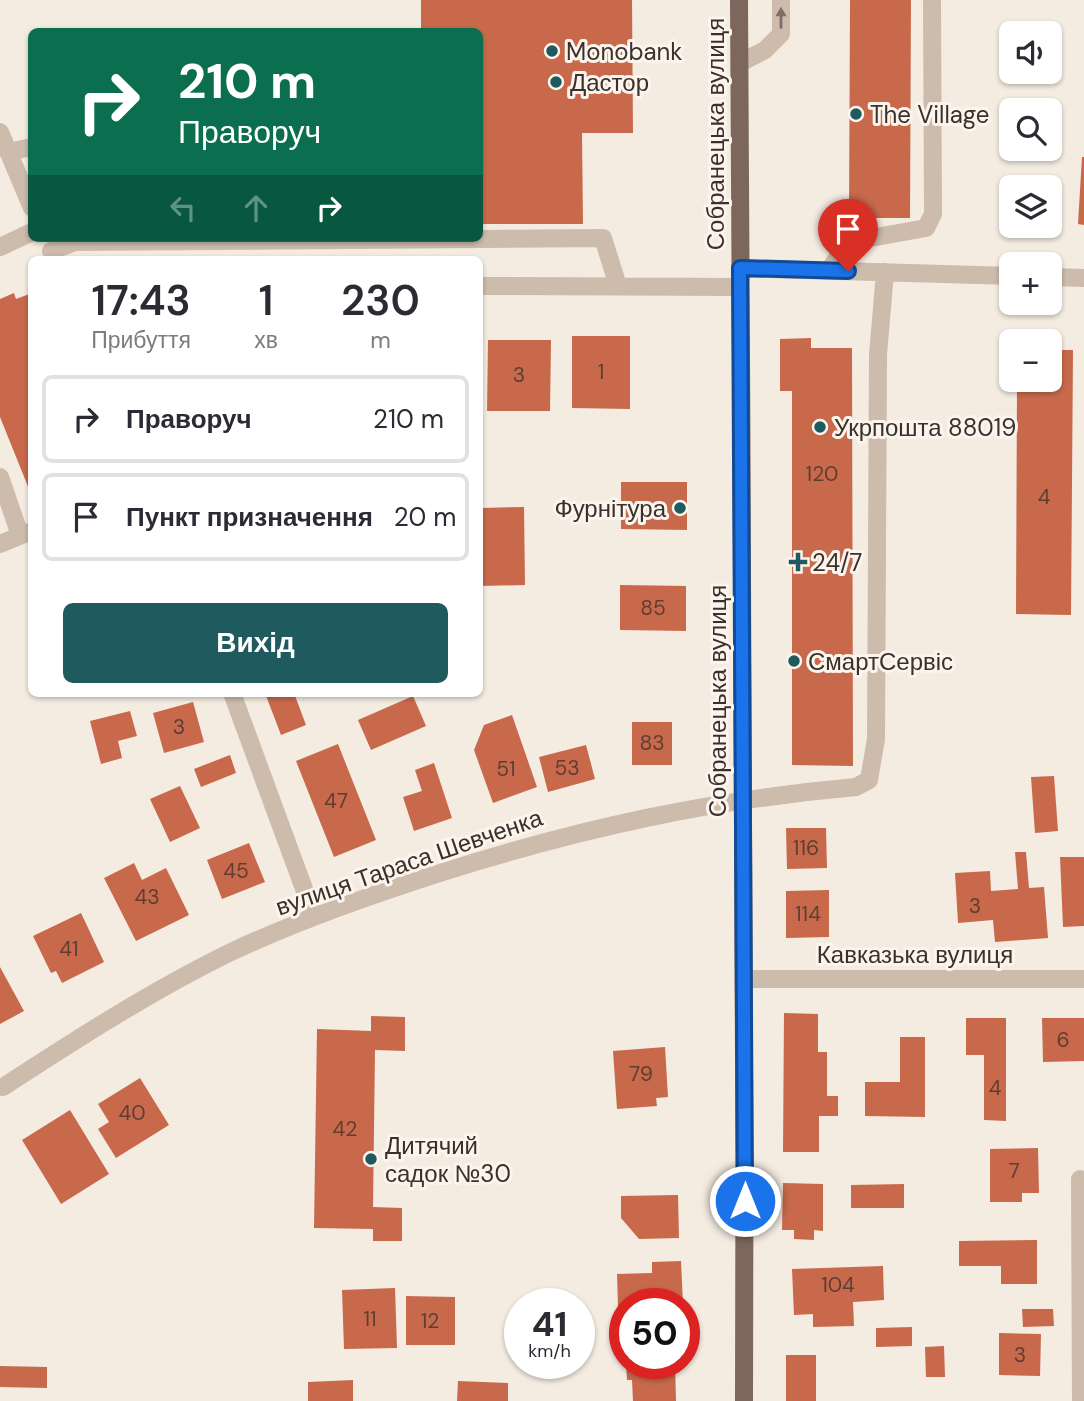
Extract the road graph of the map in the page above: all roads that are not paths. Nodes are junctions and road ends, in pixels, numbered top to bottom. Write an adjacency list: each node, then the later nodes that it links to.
1 (739, 0): 4 (main road, Собранецька вулиця)
2 (781, 0): 4 (street, one-way to 2)
3 (932, 0): 15 (street)
4 (740, 62): 14 (main road, Собранецька вулиця)
5 (0, 132): 7 (street)
6 (28, 148): 7 (street)
7 (8, 152): 8 (street)
8 (28, 199)
9 (28, 234): 12 (street)
10 (483, 239): 21 (street)
11 (75, 242): 13 (street)
12 (0, 247)
13 (50, 249)
14 (740, 268): 15 (street); 22 (main road, Собранецька вулиця)
15 (829, 270): 16 (street)
16 (885, 272): 17 (street); 27 (street, вулиця Тараса Шевченка)
17 (999, 276)
18 (1062, 277): 19 (street)
19 (1084, 278)
20 (483, 286): 21 (street)
21 (618, 286): 22 (street)
22 (740, 287): 27 (main road, Собранецька вулиця)
23 (0, 477): 24 (street)
24 (26, 533): 25 (street)
25 (0, 544)
26 (233, 697): 28 (street)
27 (741, 799): 28 (street, вулиця Тараса Шевченка); 29 (main road, Собранецька вулиця)
28 (314, 916): 31 (street, вулиця Тараса Шевченка)
29 (746, 979): 30 (street, Кавказька вулиця); 33 (main road, Собранецька вулиця)
30 (1084, 979)
31 (3, 1087)
32 (1080, 1178): 34 (street)
33 (744, 1401)
34 (1081, 1401)

